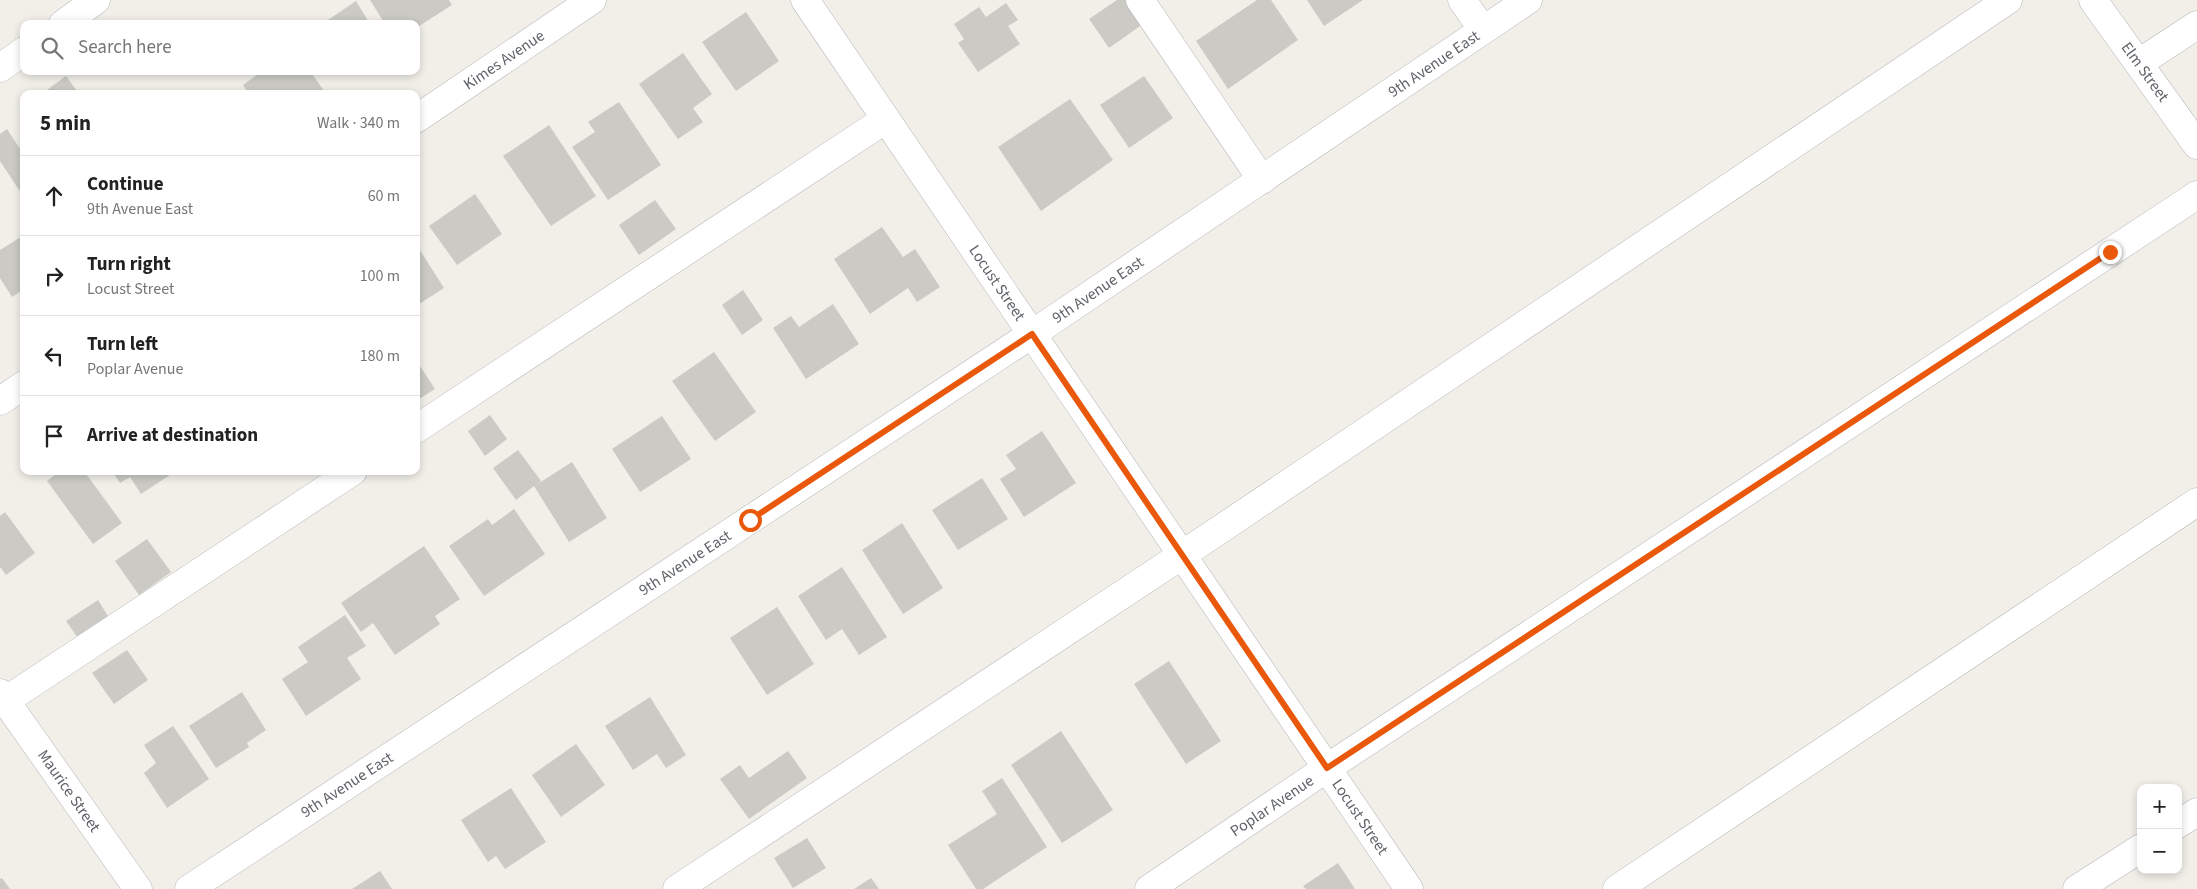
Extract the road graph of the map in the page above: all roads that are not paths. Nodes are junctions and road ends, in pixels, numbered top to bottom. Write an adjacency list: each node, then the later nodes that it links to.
1 (96, 0): 9 (street)
2 (592, 0): 15 (street, Kimes Avenue)
3 (805, 0): 16 (street, Locust Street)
4 (1140, 0): 18 (street)
5 (1462, 0): 11 (street)
6 (1528, 0): 11 (street, 9th Avenue East)
7 (2008, 0): 26 (street)
8 (2093, 0): 13 (street, Elm Street)
9 (68, 20)
10 (2197, 24): 13 (street)
11 (1483, 30): 18 (street, 9th Avenue East)
12 (20, 54): 14 (street)
13 (2140, 63): 17 (street, Elm Street)
14 (0, 68)
15 (420, 116)
16 (886, 119): 20 (street, Locust Street); 23 (street)
17 (2197, 145)
18 (1262, 180): 20 (street, 9th Avenue East)
19 (2197, 195): 28 (street, Poplar Avenue)
20 (1032, 334): 26 (street, Locust Street); 33 (street, 9th Avenue East)
21 (20, 388): 22 (street)
22 (0, 401)
23 (420, 426)
24 (347, 475): 27 (street)
25 (2197, 502): 37 (street)
26 (1182, 555): 28 (street, Locust Street); 34 (street)
27 (2, 697): 32 (street, Maurice Street)
28 (1327, 768): 35 (street, Poplar Avenue); 36 (street, Locust Street)
29 (2197, 812): 30 (street)
30 (2182, 821)
31 (2137, 851): 38 (street)
32 (138, 889)
33 (189, 889)
34 (677, 889)
35 (1149, 889)
36 (1409, 889)
37 (1617, 889)
38 (2077, 889)

